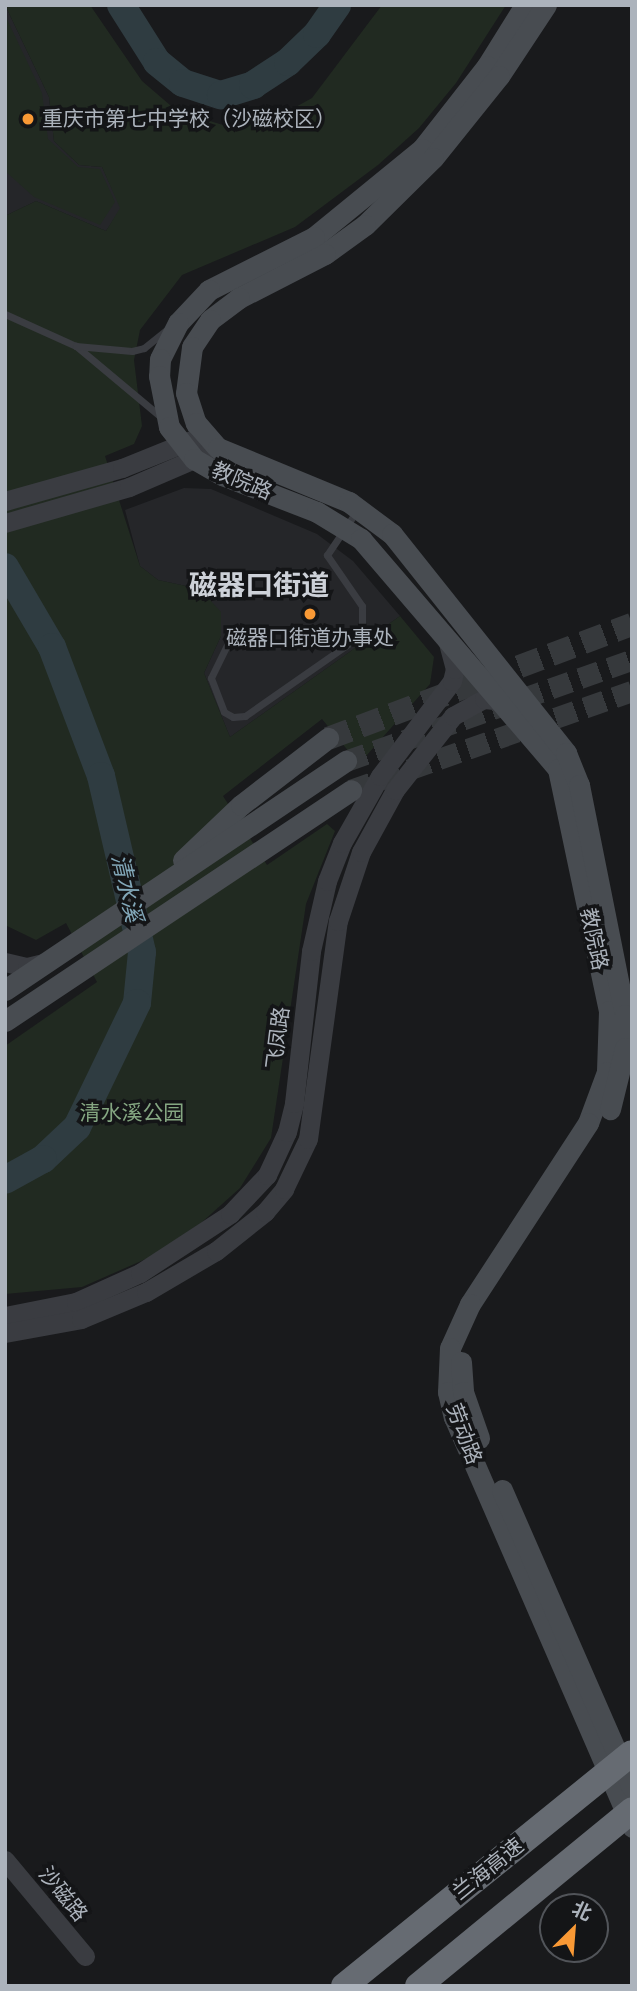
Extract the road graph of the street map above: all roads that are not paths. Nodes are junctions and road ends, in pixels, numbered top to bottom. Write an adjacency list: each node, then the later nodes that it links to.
1 (525, 5): 3 (main road)
2 (546, 5): 6 (main road, 教院路)
3 (192, 305): 5 (lane); 7 (main road)
4 (5, 314): 5 (lane)
5 (76, 346): 7 (lane)
6 (211, 441): 7 (street); 9 (main road, 教院路)
7 (181, 443): 8 (street); 10 (street); 11 (main road, 教院路)
8 (5, 500)
9 (359, 509): 11 (lane); 22 (main road, 教院路)
10 (5, 523)
11 (345, 527): 12 (main road, 教院路); 13 (lane)
12 (447, 637): 14 (main road, 教院路); 24 (street, 飞凤路)
13 (241, 643)
14 (502, 701): 22 (main road, 教院路); 25 (street)
15 (328, 738): 18 (main road)
16 (346, 761): 18 (main road)
17 (351, 790): 23 (main road)
18 (144, 897): 19 (main road)
19 (55, 957): 20 (street); 21 (main road)
20 (5, 962)
21 (5, 990)
22 (617, 1013): 26 (main road, 劳动路)
23 (5, 1021)
24 (5, 1315)
25 (5, 1333)
26 (597, 1721): 28 (main road, 劳动路); 30 (main road, 劳动路)
27 (632, 1753): 33 (highway, 兰海高速)
28 (632, 1787)
29 (632, 1811): 34 (highway)
30 (632, 1827)
31 (5, 1860): 32 (street, 沙磁路)
32 (85, 1956)
33 (344, 1986)
34 (418, 1986)

